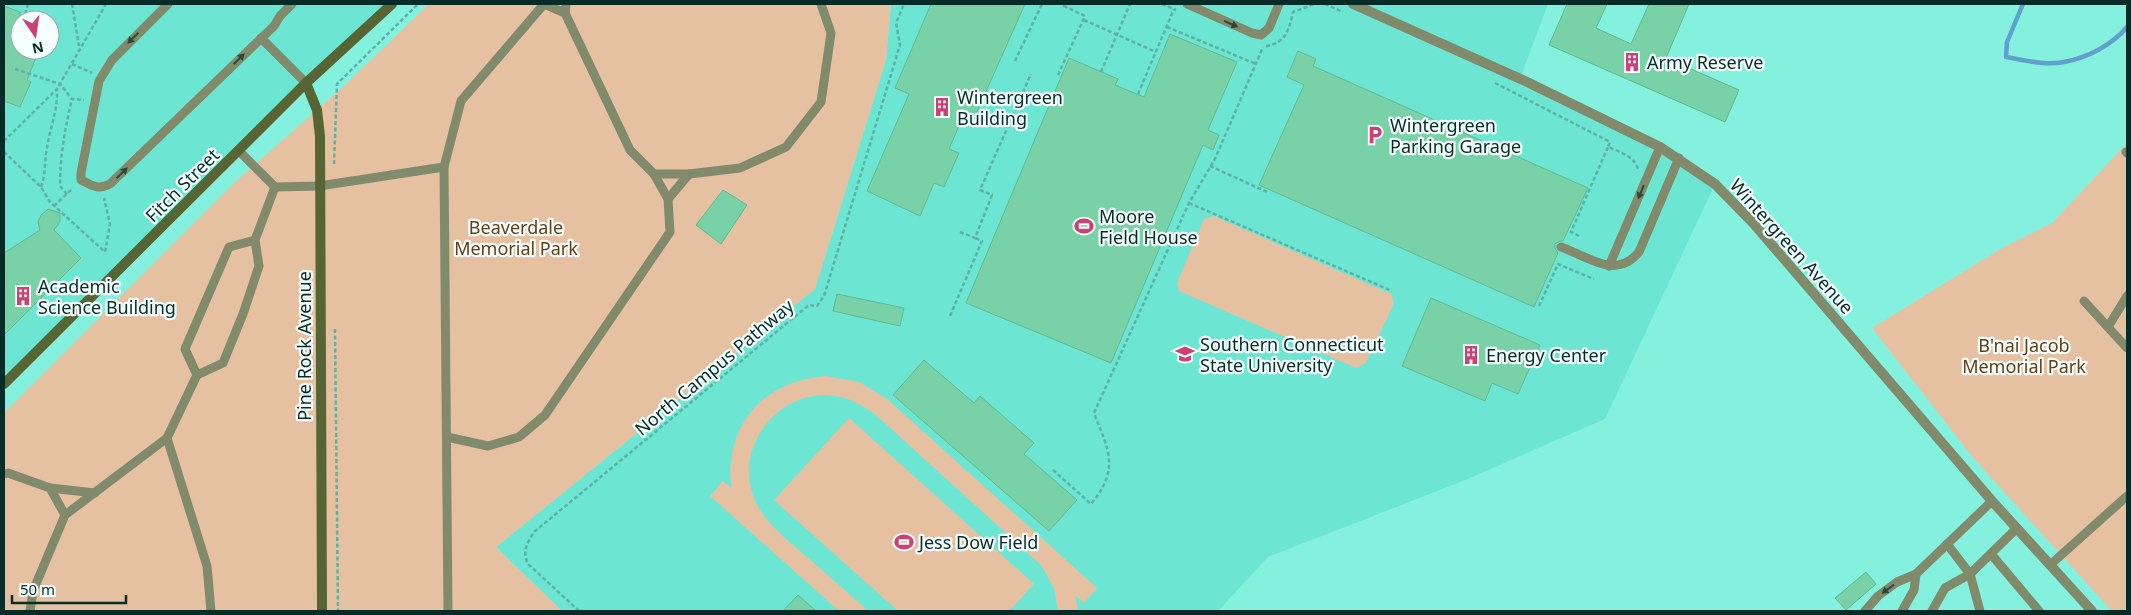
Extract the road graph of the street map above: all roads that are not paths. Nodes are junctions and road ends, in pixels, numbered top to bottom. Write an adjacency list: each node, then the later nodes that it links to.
1 (168, 4): 10 (lane, one-way to 10)
2 (292, 4): 10 (lane)
3 (544, 4): 9 (lane); 15 (lane)
4 (820, 4): 17 (lane)
5 (1187, 4): 6 (lane, one-way to 6)
6 (1279, 4)
7 (1353, 4): 12 (street, Wintergreen Avenue)
8 (389, 6): 11 (main road, Fitch Street)
9 (565, 8): 16 (lane)
10 (261, 38): 11 (lane)
11 (306, 83): 13 (main road, Fitch Street); 19 (main road, Pine Rock Avenue)
12 (1660, 147): 14 (street, Wintergreen Avenue); 23 (lane, one-way to 23)
13 (239, 151): 18 (lane); 29 (main road, Fitch Street)
14 (1679, 158): 23 (lane); 36 (street, Wintergreen Avenue)
15 (444, 166): 19 (lane); 30 (lane)
16 (654, 174): 17 (lane); 20 (lane)
17 (688, 174): 20 (lane)
18 (275, 186): 19 (lane); 21 (lane)
19 (320, 186): 46 (main road, Pine Rock Avenue)
20 (668, 198): 30 (lane)
21 (254, 240): 28 (lane); 28 (lane)
22 (1561, 247): 23 (lane)
23 (1614, 266)
24 (2127, 296): 26 (lane)
25 (2084, 301): 26 (lane)
26 (2108, 327): 27 (lane)
27 (2127, 348)
28 (197, 375): 31 (lane)
29 (4, 384)
30 (447, 437): 47 (lane)
31 (167, 438): 34 (lane); 45 (lane)
32 (4, 474): 33 (lane)
33 (50, 488): 34 (lane); 37 (lane)
34 (95, 493): 37 (lane)
35 (2127, 496): 41 (lane)
36 (1992, 501): 38 (street, Wintergreen Avenue); 39 (lane)
37 (65, 515): 44 (lane)
38 (2017, 528): 40 (lane); 41 (street, Wintergreen Avenue)
39 (1947, 544): 42 (lane); 43 (lane)
40 (1991, 554): 43 (lane); 52 (lane)
41 (2050, 564): 53 (street, Wintergreen Avenue)
42 (1916, 574): 48 (lane, one-way to 48); 49 (lane)
43 (1970, 574): 50 (lane); 51 (lane)
44 (30, 611)
45 (211, 611)
46 (322, 611)
47 (448, 611)
48 (1865, 611)
49 (1902, 611)
50 (1932, 611)
51 (1980, 611)
52 (2039, 611)
53 (2092, 611)

